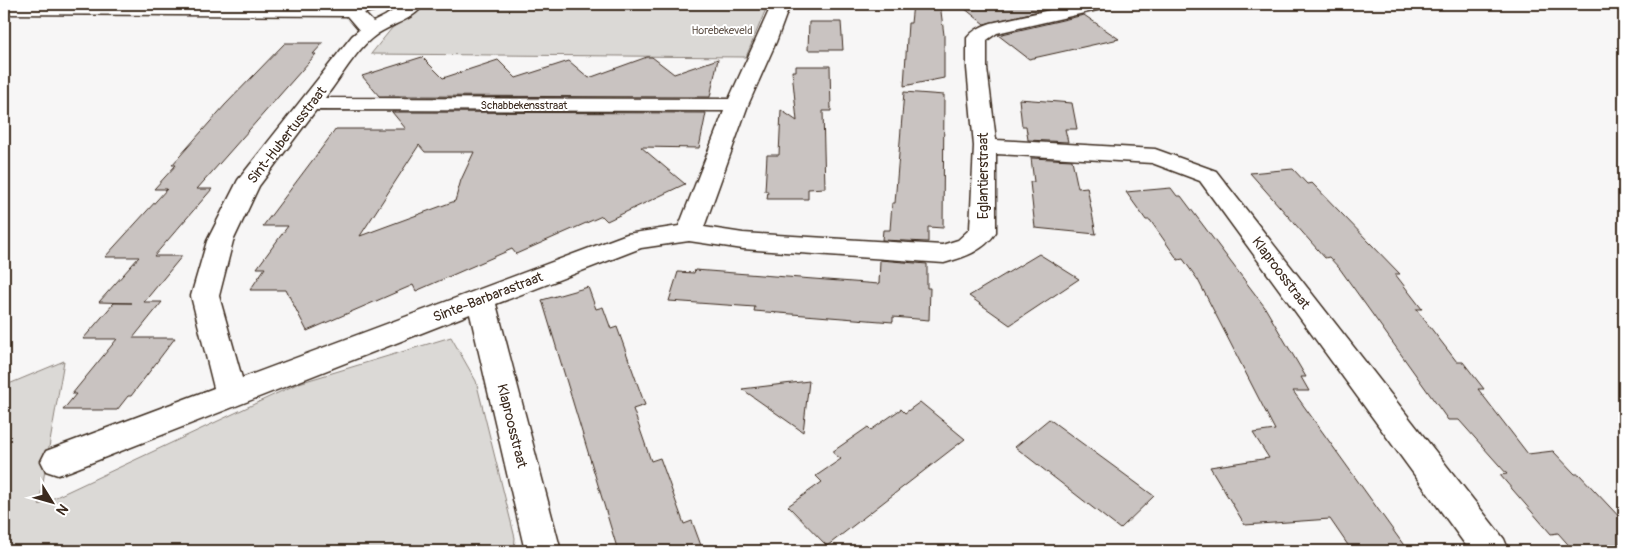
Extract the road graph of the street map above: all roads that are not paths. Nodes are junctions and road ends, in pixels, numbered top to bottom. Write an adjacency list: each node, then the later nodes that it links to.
1 (380, 4): 6 (street)
2 (415, 4): 7 (street, Sint-Hubertusstraat)
3 (781, 4): 9 (street)
4 (1100, 4): 10 (street, Eglantierstraat)
5 (4, 9): 6 (street)
6 (352, 10): 7 (street)
7 (370, 30): 8 (street, Sint-Hubertusstraat)
8 (311, 104): 9 (street, Schabbekensstraat); 13 (street, Sint-Hubertusstraat)
9 (737, 105): 11 (street)
10 (985, 146): 11 (street, Eglantierstraat); 16 (street, Klaproosstraat)
11 (689, 233): 12 (street, Sinte-Barbarastraat)
12 (481, 300): 13 (street, Sinte-Barbarastraat); 15 (street, Klaproosstraat)
13 (231, 394): 14 (street, Sinte-Barbarastraat)
14 (58, 461)
15 (542, 551)
16 (1491, 551)

